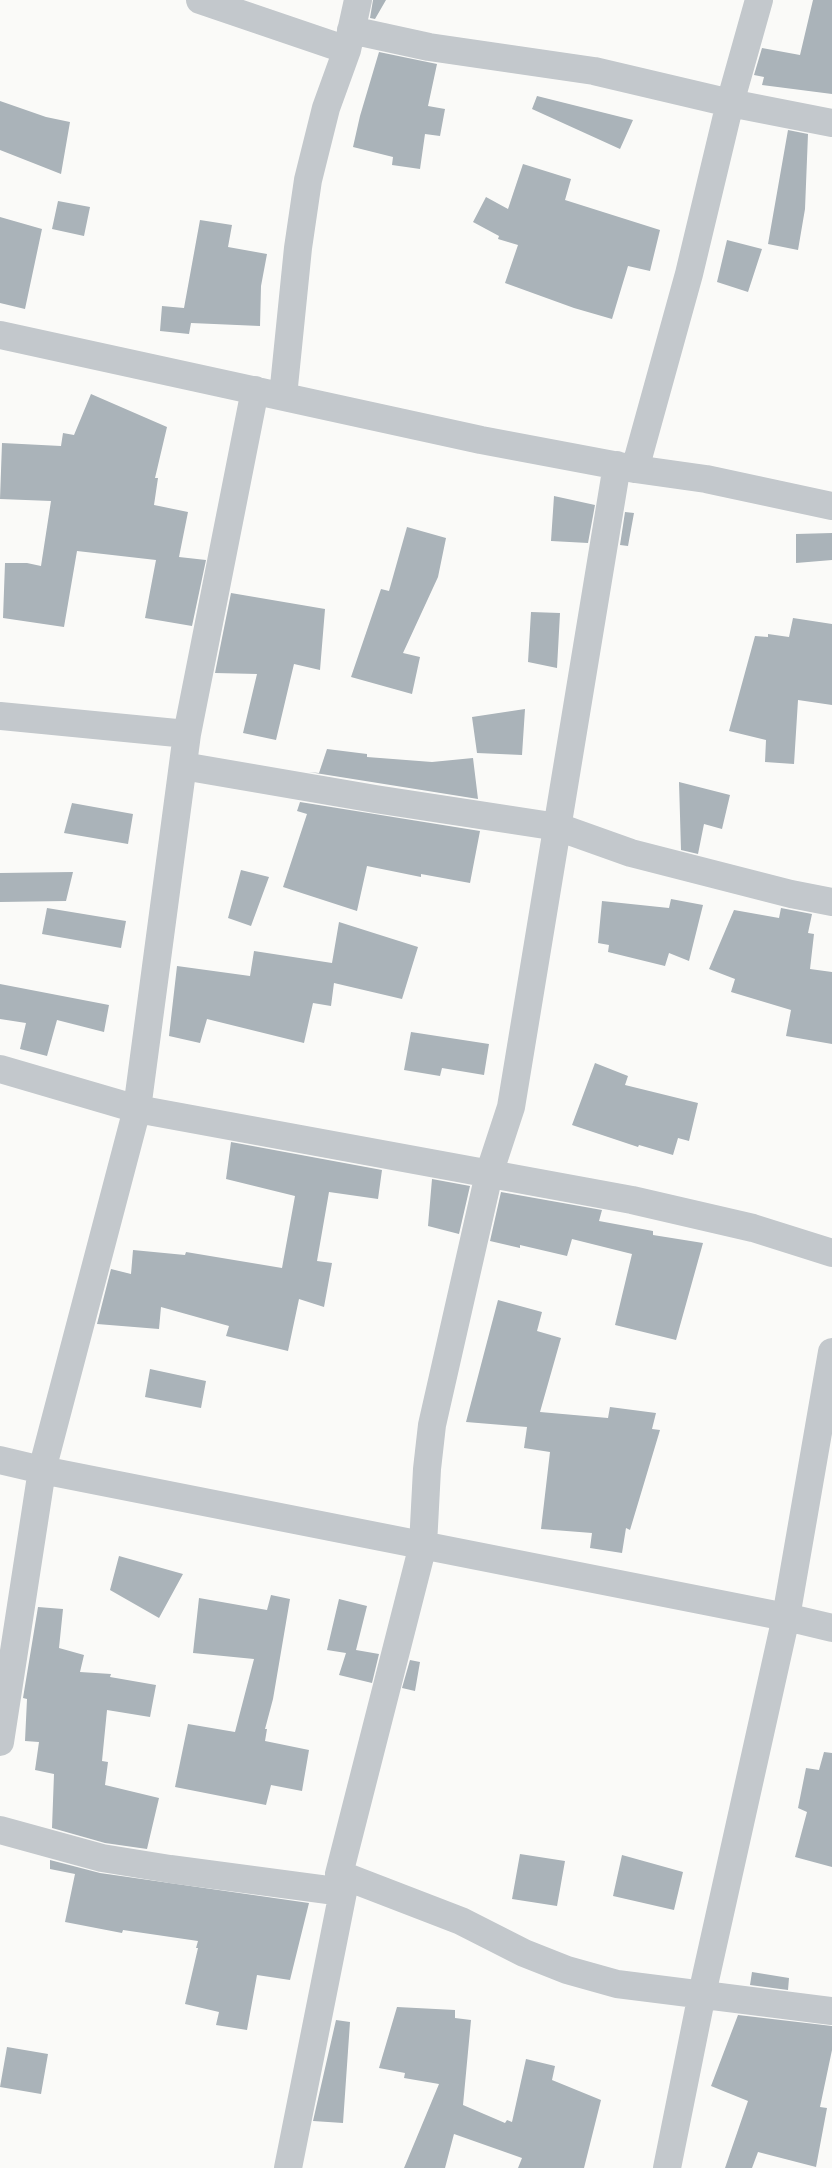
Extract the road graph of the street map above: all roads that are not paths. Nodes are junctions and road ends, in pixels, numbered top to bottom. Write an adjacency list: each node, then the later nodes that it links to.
1 (200, 0): 4 (street)
2 (358, 0): 4 (street)
3 (759, 0): 5 (street)
4 (349, 40): 5 (street); 9 (street)
5 (730, 103): 6 (street); 10 (street)
6 (832, 123)
7 (0, 335): 8 (street)
8 (255, 390): 9 (street); 13 (street)
9 (283, 396): 10 (street)
10 (626, 467): 11 (street); 15 (street)
11 (832, 506)
12 (0, 716): 13 (street)
13 (187, 734): 14 (street)
14 (182, 766): 15 (street); 18 (street)
15 (558, 827): 16 (street); 19 (street)
16 (832, 902)
17 (0, 1069): 18 (street)
18 (137, 1110): 19 (street); 23 (street)
19 (489, 1174): 20 (street); 24 (street)
20 (832, 1253)
21 (832, 1352): 25 (street)
22 (0, 1460): 23 (street)
23 (42, 1470): 24 (street); 27 (street)
24 (423, 1545): 25 (street); 29 (street)
25 (786, 1617): 26 (street); 30 (street)
26 (832, 1628)
27 (0, 1742)
28 (0, 1830): 29 (street)
29 (341, 1883): 30 (street); 32 (street)
30 (702, 1994): 31 (street); 33 (street)
31 (832, 2011)
32 (288, 2168)
33 (667, 2168)

